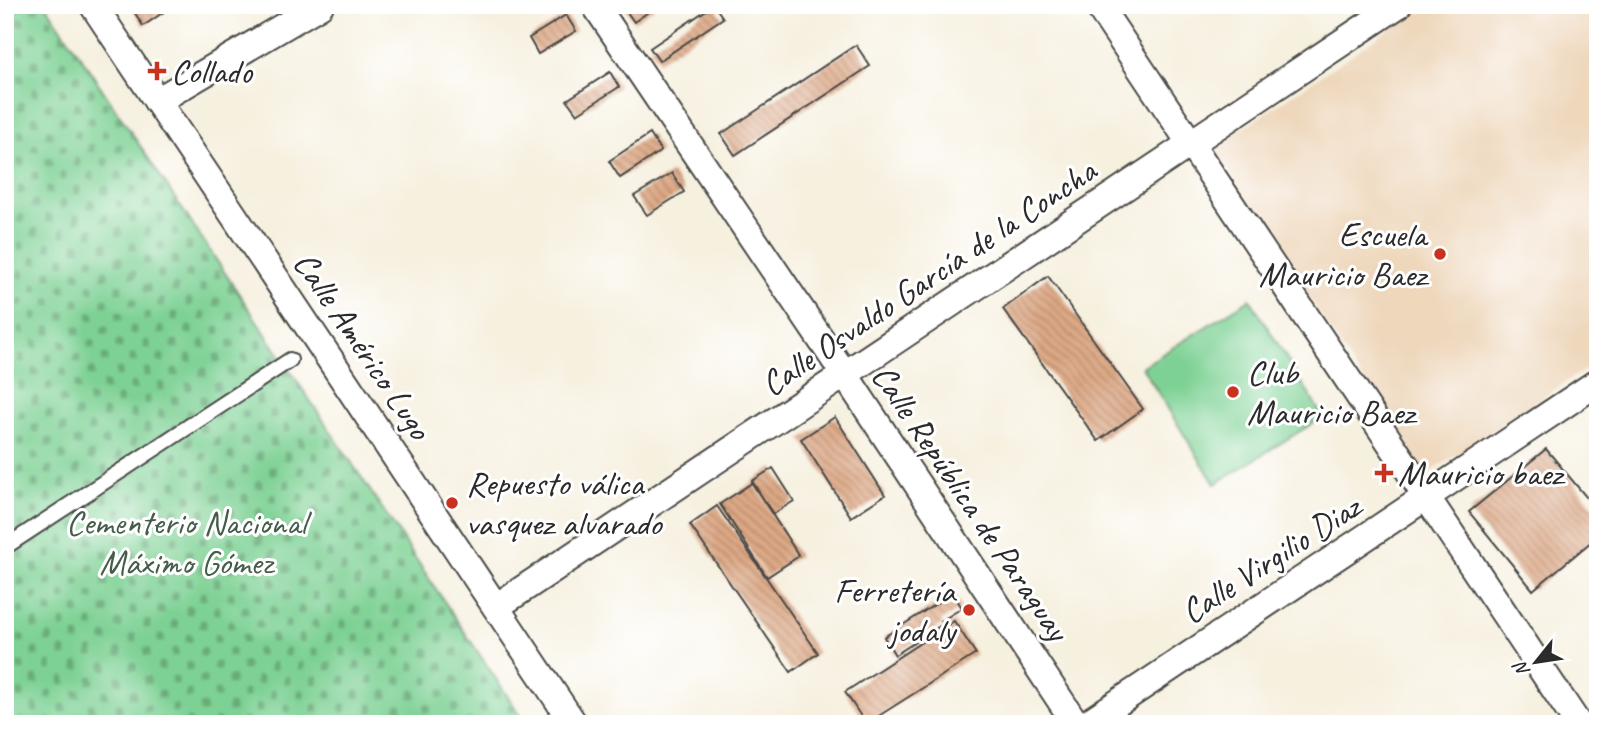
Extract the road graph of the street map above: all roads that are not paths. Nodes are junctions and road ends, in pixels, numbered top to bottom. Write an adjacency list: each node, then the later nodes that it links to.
1 (93, 5): 6 (street, Calle Américo Lugo)
2 (320, 5): 6 (street)
3 (595, 5): 9 (street, Calle República de Paraguay)
4 (1098, 5): 7 (street)
5 (1398, 5): 7 (street, Calle Osvaldo García de la Concha)
6 (157, 101): 13 (street, Calle Américo Lugo)
7 (1192, 143): 9 (street, Calle Osvaldo García de la Concha); 11 (street)
8 (290, 360): 12 (lane)
9 (845, 375): 13 (street, Calle Osvaldo García de la Concha); 15 (street, Calle República de Paraguay)
10 (1598, 383): 11 (street, Calle Virgilio Diaz)
11 (1426, 498): 16 (street, Calle Virgilio Diaz); 17 (street)
12 (5, 547)
13 (496, 607): 14 (street, Calle Américo Lugo)
14 (574, 724)
15 (1076, 724)
16 (1086, 724)
17 (1578, 724)

